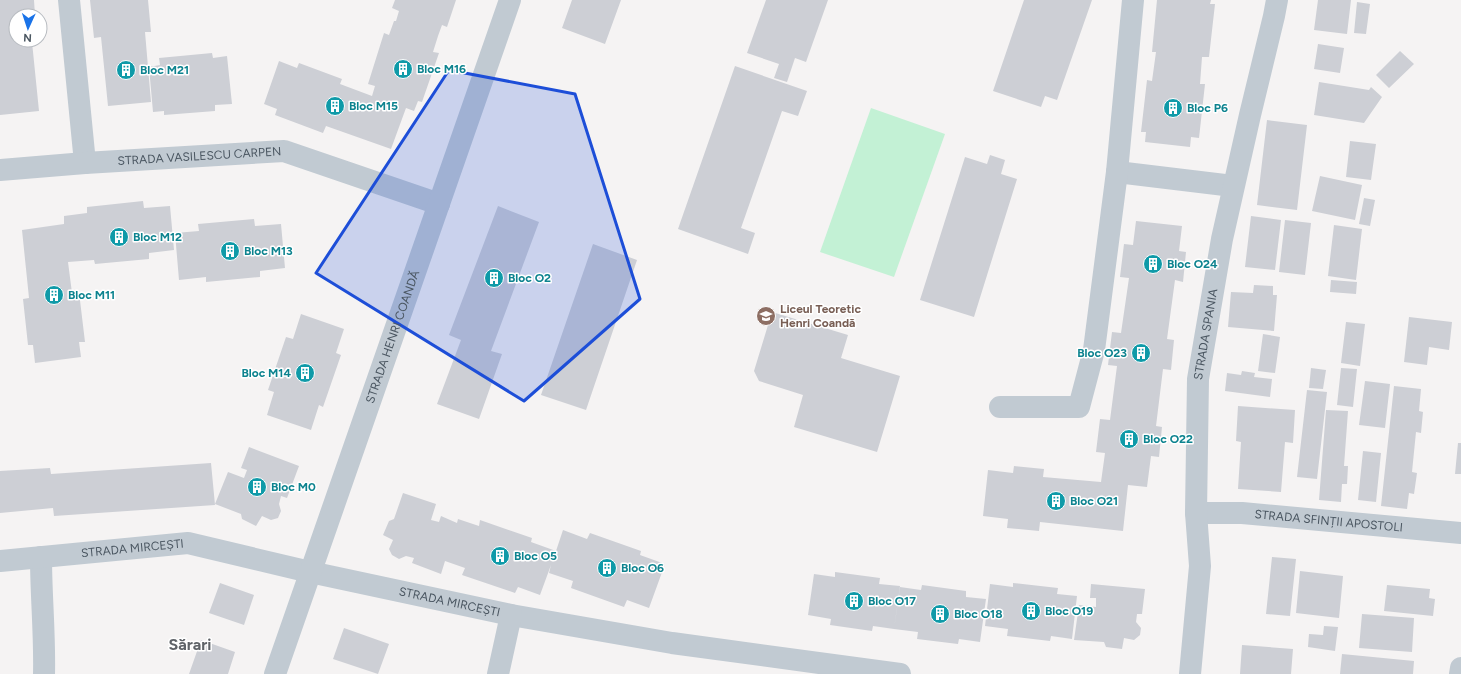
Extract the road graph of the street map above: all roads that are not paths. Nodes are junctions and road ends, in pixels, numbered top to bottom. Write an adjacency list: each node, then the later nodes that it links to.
1 (69, 0): 5 (street)
2 (510, 0): 9 (street, STRADA HENRI COANDĂ)
3 (1133, 0): 7 (street)
4 (1277, 0): 8 (street, STRADA SPANIA)
5 (85, 163): 6 (street, STRADA VASILESCU CARPEN); 9 (street, STRADA VASILESCU CARPEN)
6 (0, 170)
7 (1117, 172): 8 (street); 10 (street)
8 (1233, 186): 11 (street, STRADA SPANIA)
9 (439, 204): 15 (street, STRADA HENRI COANDĂ)
10 (1000, 407)
11 (1196, 513): 12 (street, STRADA SFINȚII APOSTOLI); 22 (street, STRADA SPANIA)
12 (1461, 533)
13 (41, 557): 14 (street, STRADA MIRCEȘTI); 15 (street, STRADA MIRCEȘTI); 18 (street)
14 (0, 561)
15 (310, 572): 16 (street, STRADA MIRCEȘTI); 19 (street, STRADA HENRI COANDĂ)
16 (511, 615): 20 (street); 21 (street, STRADA MIRCEȘTI)
17 (1461, 668): 23 (street)
18 (44, 674)
19 (275, 674)
20 (498, 674)
21 (900, 674)
22 (1190, 674)
23 (1460, 674)

